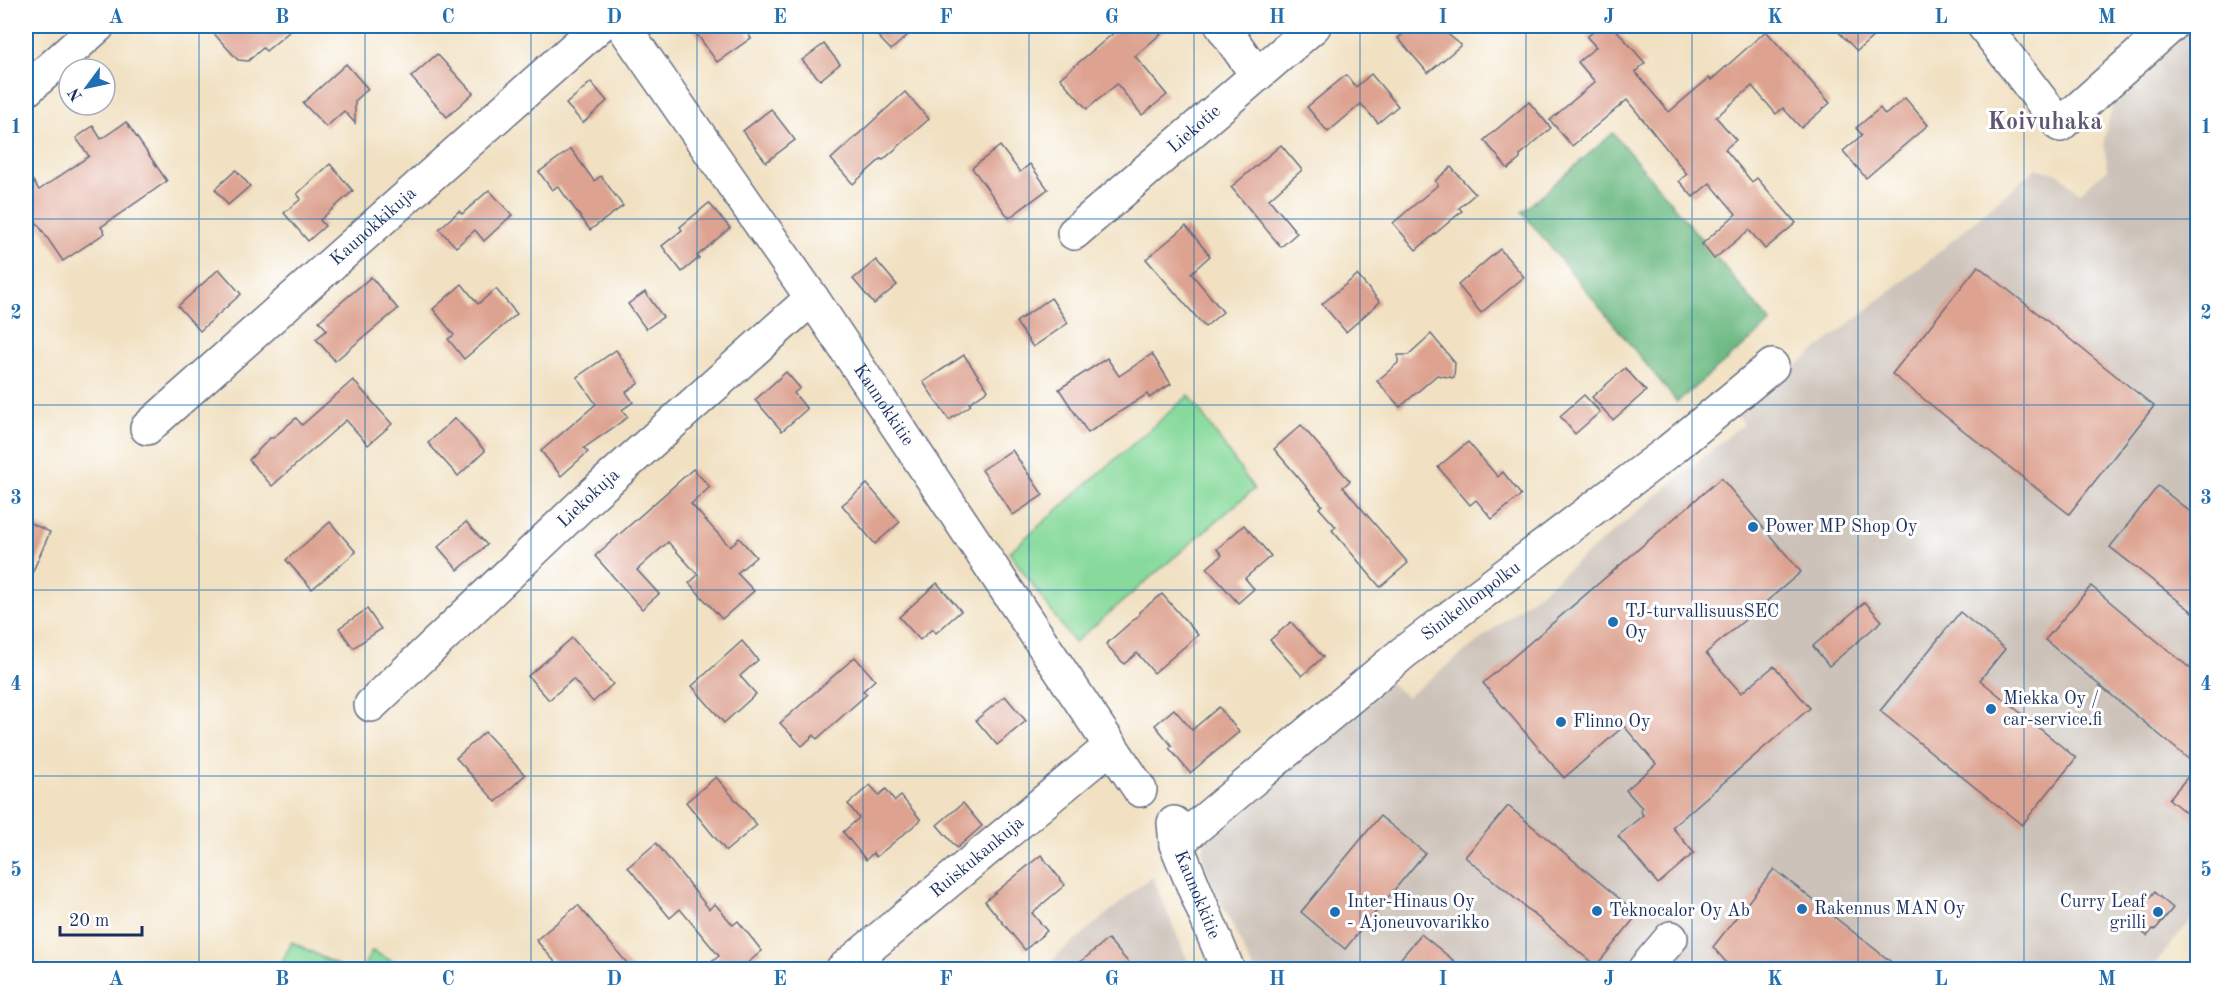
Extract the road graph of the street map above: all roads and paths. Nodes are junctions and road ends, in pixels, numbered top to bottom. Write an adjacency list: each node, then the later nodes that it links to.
1 (98, 26): 9 (street)
2 (599, 26): 13 (street, Kaunokkikuja)
3 (623, 26): 11 (street, Kaunokkitie)
4 (1222, 26): 8 (street)
5 (1314, 26): 8 (street, Liekotie)
6 (1984, 26): 7 (street)
7 (2171, 26)
8 (1257, 75): 10 (street, Liekotie)
9 (26, 90)
10 (1074, 233)
11 (812, 298): 14 (street, Liekokuja); 15 (street, Kaunokkitie)
12 (1772, 366): 17 (street, Sinikellonpolku)
13 (147, 428)
14 (371, 705)
15 (1111, 746): 16 (street, Kaunokkitie); 19 (street, Ruiskukankuja)
16 (1140, 790)
17 (1175, 831): 20 (street, Kaunokkitie)
18 (1671, 938): 21 (street)
19 (842, 969)
20 (1228, 969)
21 (1644, 969)

